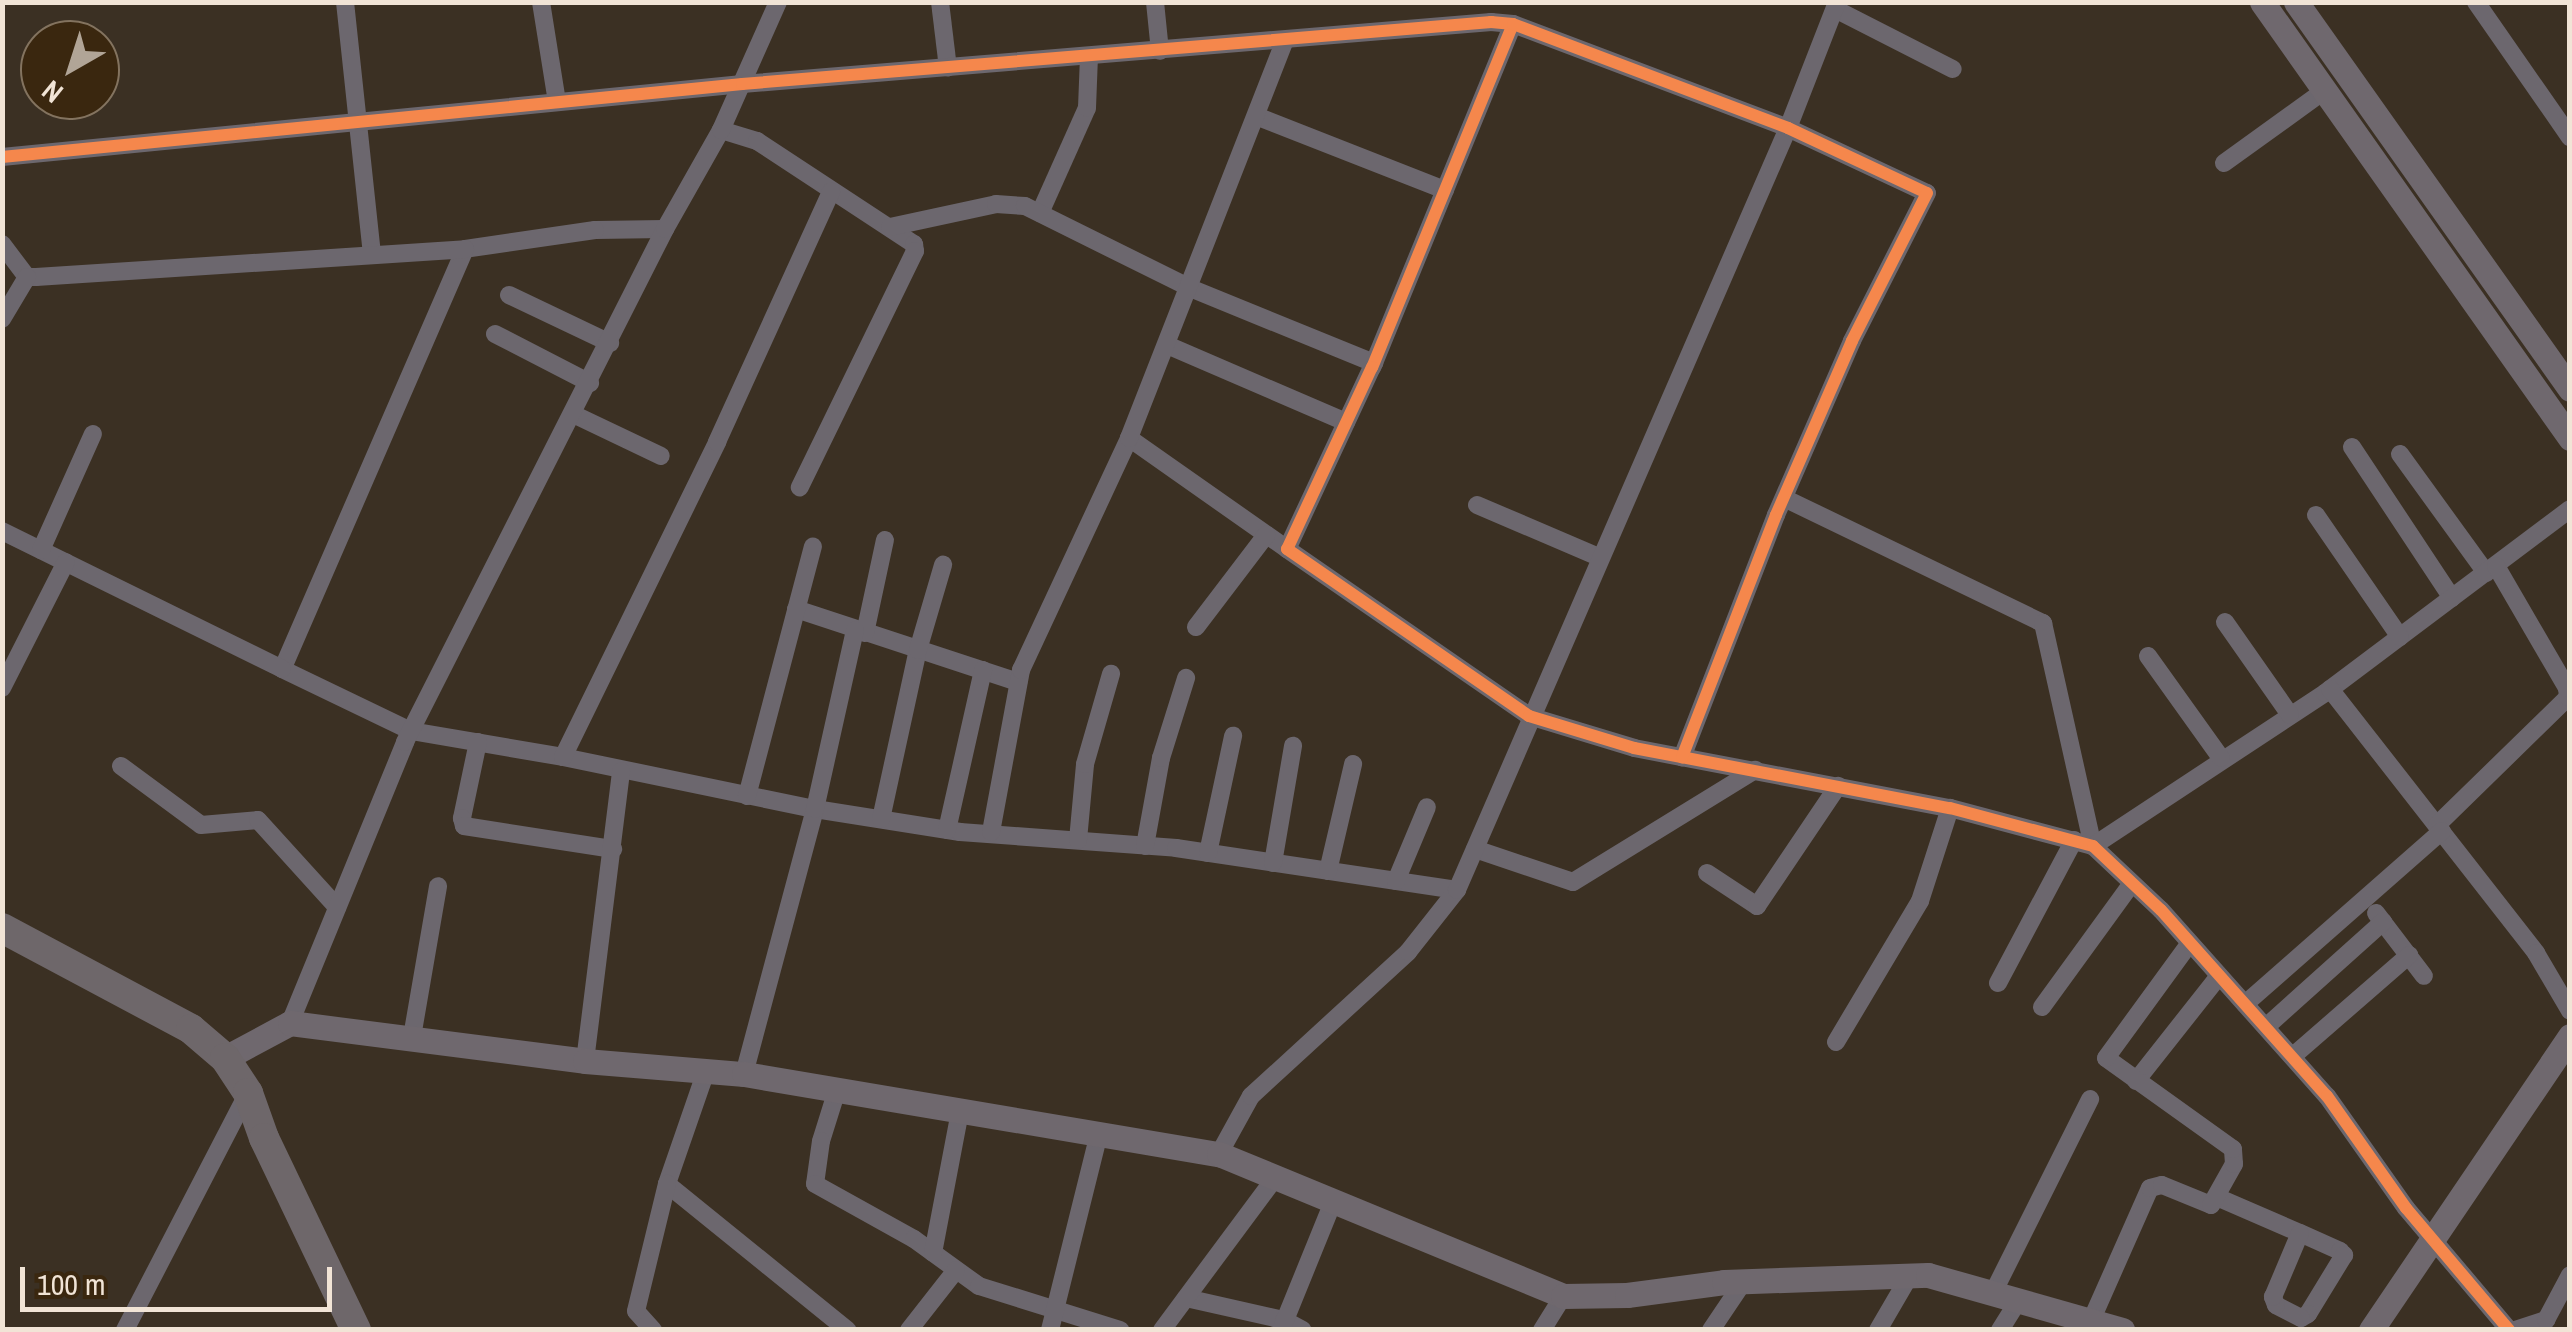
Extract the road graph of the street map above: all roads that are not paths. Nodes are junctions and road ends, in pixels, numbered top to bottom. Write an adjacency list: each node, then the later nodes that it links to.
1 (345, 2): 21 (street)
2 (542, 2): 19 (street)
3 (778, 2): 17 (street)
4 (940, 2): 15 (street)
5 (1155, 2): 13 (street)
6 (2262, 2): 18 (street)
7 (2296, 2): 44 (street)
8 (2476, 2): 24 (street)
9 (1836, 6): 16 (street); 22 (street)
10 (1490, 12): 11 (street); 12 (street)
11 (1513, 24): 22 (street); 27 (street)
12 (1284, 42): 13 (street); 20 (street)
13 (1160, 51): 14 (street)
14 (1090, 57): 15 (street); 29 (street)
15 (948, 68): 17 (street)
16 (1953, 69)
17 (742, 84): 19 (street); 23 (street)
18 (2324, 91): 26 (street); 49 (street)
19 (557, 102): 21 (street)
20 (1256, 116): 27 (street); 36 (street)
21 (356, 122): 25 (street); 34 (street)
22 (1788, 128): 54 (street); 64 (street)
23 (721, 130): 28 (street); 31 (street)
24 (2570, 136)
25 (2, 157)
26 (2224, 163)
27 (1445, 190): 42 (street)
28 (831, 192): 30 (street); 89 (street)
29 (1040, 213): 30 (street); 36 (street)
30 (890, 227): 53 (street)
31 (666, 229): 33 (street); 40 (street)
32 (2, 244): 35 (street)
33 (464, 249): 34 (street); 76 (street)
34 (372, 253): 35 (street)
35 (27, 277): 38 (street)
36 (1190, 288): 41 (street); 42 (street)
37 (509, 295): 40 (street)
38 (2, 319)
39 (496, 334): 43 (street)
40 (610, 343): 43 (street)
41 (1167, 345): 46 (street); 48 (street)
42 (1374, 363): 46 (street)
43 (590, 383): 45 (street)
44 (2570, 389)
45 (575, 415): 52 (street); 85 (street)
46 (1346, 422): 62 (street)
47 (93, 434): 63 (street)
48 (1129, 438): 59 (street); 80 (street)
49 (2570, 438)
50 (2352, 448): 68 (street)
51 (2400, 454): 67 (street)
52 (661, 456)
53 (800, 487)
54 (1784, 498): 90 (street); 108 (street)
55 (1477, 505): 64 (street)
56 (2570, 508): 67 (street)
57 (2316, 516): 73 (street)
58 (2, 531): 63 (street)
59 (1266, 534): 62 (street); 71 (street)
60 (885, 540): 72 (street)
61 (813, 547): 69 (street)
62 (1287, 549): 84 (street)
63 (41, 550): 65 (street)
64 (1599, 558): 84 (street)
65 (66, 562): 76 (street); 81 (street)
66 (943, 565): 74 (street)
67 (2491, 569): 68 (street); 102 (street)
68 (2452, 598): 73 (street)
69 (796, 609): 72 (street); 97 (street)
70 (2225, 622): 83 (street)
71 (1196, 627)
72 (860, 632): 74 (street); 99 (street)
73 (2400, 636): 82 (street)
74 (918, 650): 77 (street); 101 (street)
75 (2148, 656): 91 (street)
76 (282, 669): 85 (street)
77 (982, 670): 80 (street); 103 (street)
78 (1111, 674): 105 (street)
79 (1186, 678): 107 (street)
80 (1018, 682): 104 (street)
81 (2, 688)
82 (2330, 689): 83 (street); 102 (street)
83 (2290, 715): 91 (street)
84 (1529, 716): 90 (street); 110 (street)
85 (411, 731): 87 (street); 120 (street)
86 (1232, 736): 111 (street)
87 (478, 742): 89 (street); 109 (street)
88 (1293, 746): 112 (street)
89 (564, 757): 95 (street)
90 (1682, 757): 94 (street)
91 (2221, 758): 108 (street)
92 (1352, 764): 113 (street)
93 (121, 766): 120 (street)
94 (1755, 770): 96 (street); 110 (street)
95 (620, 771): 97 (street); 109 (street)
96 (1838, 786): 100 (street); 114 (street)
97 (747, 796): 99 (street)
98 (1427, 807): 115 (street)
99 (815, 808): 101 (street); 140 (street)
100 (1950, 808): 106 (street); 135 (street)
101 (880, 818): 103 (street)
102 (2440, 828): 119 (street); 130 (street)
103 (947, 830): 104 (street)
104 (991, 832): 105 (street)
105 (1078, 840): 107 (street)
106 (2074, 840): 108 (street); 127 (street)
107 (1145, 846): 111 (street)
108 (2093, 846): 116 (street)
109 (614, 849): 138 (street)
110 (1475, 849): 118 (street)
111 (1208, 853): 112 (street)
112 (1273, 863): 113 (street)
113 (1328, 871): 115 (street)
114 (1706, 873)
115 (1396, 881): 118 (street)
116 (2132, 882): 123 (street); 129 (street)
117 (438, 886): 134 (street)
118 (1457, 890): 147 (street)
119 (2365, 899): 121 (street); 128 (street)
120 (338, 907): 131 (street)
121 (2382, 922): 124 (street); 132 (street)
122 (2, 928): 137 (main road)
123 (2190, 944): 125 (street); 141 (street)
124 (2409, 955): 126 (street); 136 (street)
125 (2219, 976): 128 (street); 141 (street)
126 (2424, 976)
127 (1998, 983)
128 (2245, 1004): 132 (street)
129 (2042, 1007)
130 (2570, 1011)
131 (290, 1023): 134 (street); 137 (street)
132 (2267, 1026): 136 (street)
133 (2570, 1036): 153 (street)
134 (412, 1038): 138 (street)
135 (1836, 1042)
136 (2293, 1056): 153 (street)
137 (225, 1058): 143 (main road)
138 (585, 1061): 139 (street)
139 (705, 1074): 140 (street); 149 (street)
140 (744, 1074): 142 (street)
141 (2136, 1081): 150 (street)
142 (836, 1090): 145 (street); 154 (street)
143 (248, 1093): 167 (street); 168 (main road)
144 (2090, 1098): 159 (street)
145 (960, 1110): 146 (street); 154 (street)
146 (1100, 1134): 147 (street); 163 (street)
147 (1219, 1154): 148 (street)
148 (1276, 1178): 151 (street); 161 (street)
149 (667, 1184): 169 (street); 170 (street)
150 (2219, 1198): 152 (street); 164 (street)
151 (1333, 1202): 160 (street); 165 (street)
152 (2300, 1233): 152 (street)
153 (2434, 1236): 180 (street); 181 (street)
154 (933, 1252): 155 (street)
155 (956, 1270): 163 (street); 166 (street)
156 (2570, 1275): 181 (street)
157 (1910, 1276): 158 (street); 159 (street); 177 (street)
158 (1744, 1281): 160 (street); 176 (street)
159 (1993, 1293): 162 (street)
160 (1563, 1296): 175 (street)
161 (1186, 1298): 165 (street); 173 (street)
162 (2018, 1300): 164 (street); 178 (street)
163 (1056, 1310): 171 (street); 172 (street)
164 (2091, 1321): 179 (street)
165 (1283, 1325): 174 (street)
166 (913, 1329)
167 (124, 1330)
168 (356, 1330)
169 (653, 1330)
170 (847, 1330)
171 (1050, 1330)
172 (1120, 1330)
173 (1162, 1330)
174 (1302, 1330)
175 (1542, 1330)
176 (1711, 1330)
177 (1878, 1330)
178 (2000, 1330)
179 (2122, 1330)
180 (2371, 1330)
181 (2512, 1330)

